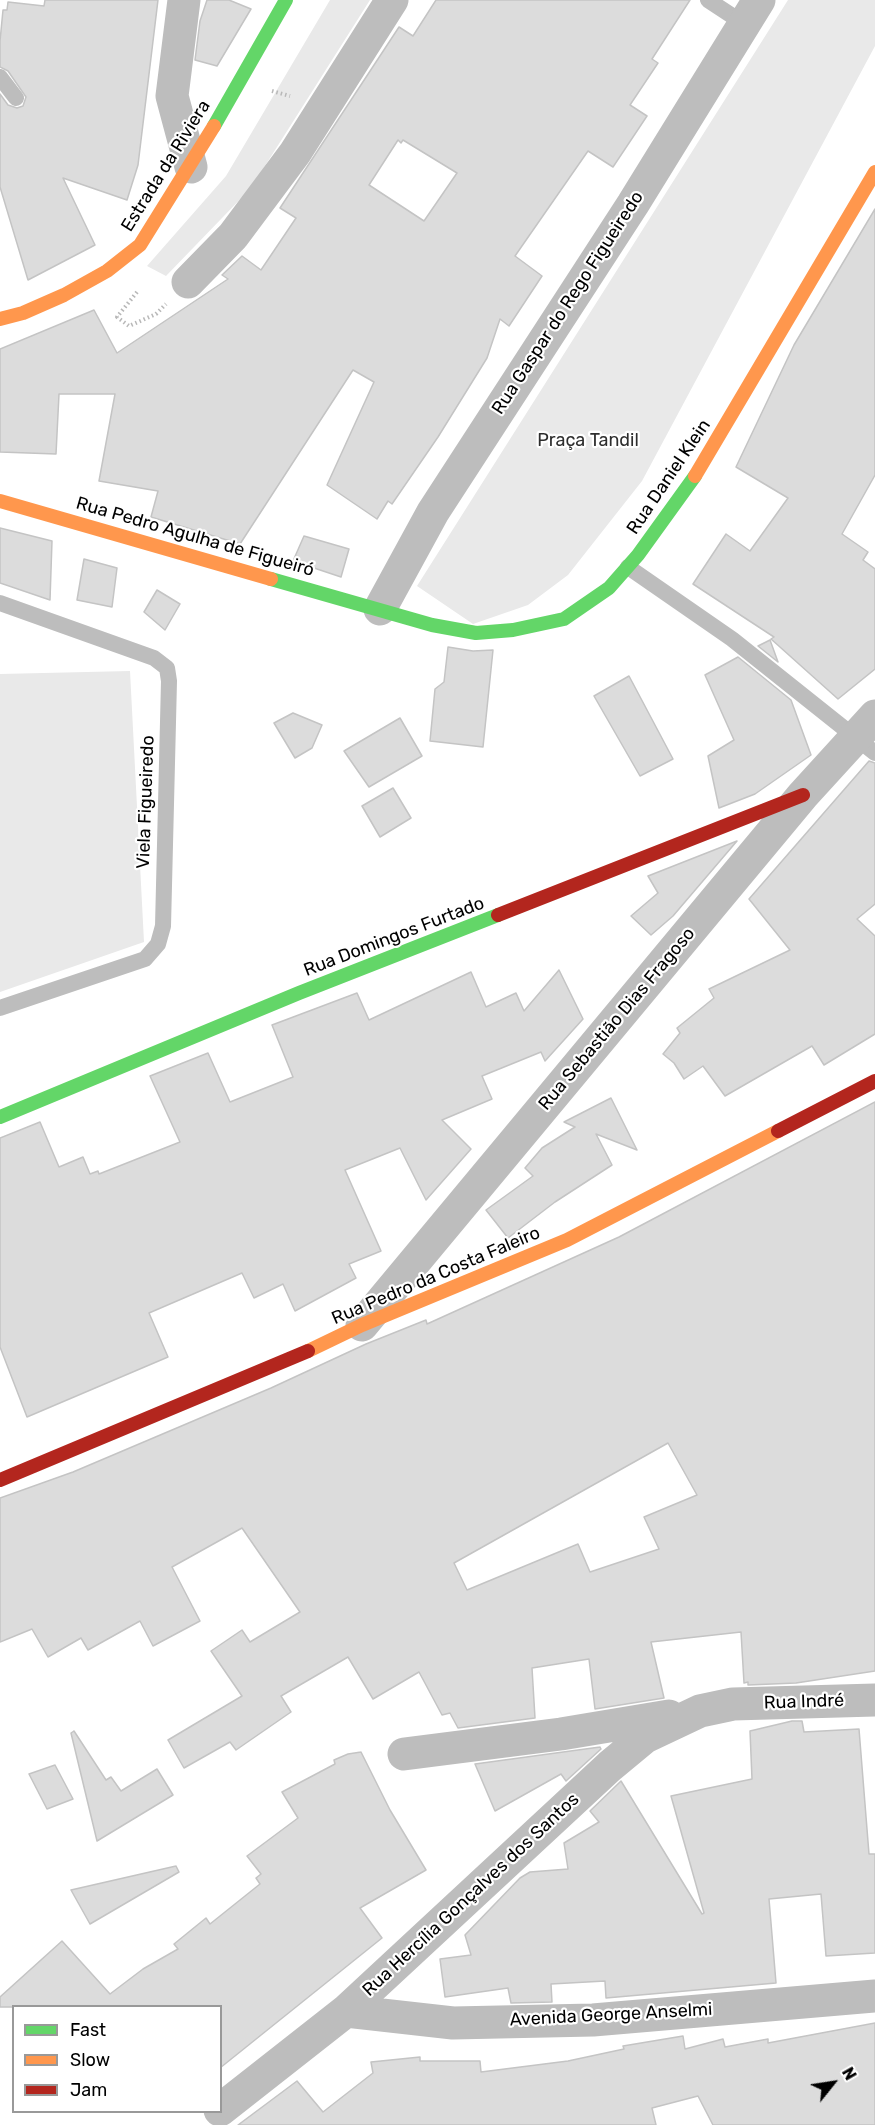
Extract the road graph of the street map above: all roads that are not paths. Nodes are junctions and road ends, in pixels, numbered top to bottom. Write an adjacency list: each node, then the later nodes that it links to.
1 (184, 0): 8 (street)
2 (286, 0): 8 (street, Estrada da Riviera)
3 (392, 0): 10 (street)
4 (708, 0): 5 (lane)
5 (751, 12): 15 (street, Rua Gaspar do Rego Figueiredo)
6 (0, 77): 7 (lane)
7 (16, 98)
8 (190, 166): 11 (street, Estrada da Riviera)
9 (875, 172): 13 (street, Rua Daniel Klein)
10 (188, 282)
11 (0, 319)
12 (0, 501): 15 (street, Rua Pedro Agulha de Figueiró)
13 (628, 567): 15 (street, Rua Daniel Klein); 16 (lane)
14 (0, 603): 18 (lane, Viela Figueiredo)
15 (380, 609)
16 (869, 735): 17 (street, Rua Sebastião Dias Fragoso)
17 (803, 795): 20 (street, Rua Domingos Furtado); 21 (street, Rua Sebastião Dias Fragoso)
18 (0, 1008)
19 (875, 1081): 21 (street, Rua Pedro da Costa Faleiro)
20 (0, 1117)
21 (362, 1325): 22 (street, Rua Pedro da Costa Faleiro)
22 (0, 1480)
23 (875, 1700): 24 (street, Rua Indré)
24 (733, 1704): 25 (street, Rua Hercília Gonçalves dos Santos)
25 (700, 1711): 26 (street); 28 (street, Rua Hercília Gonçalves dos Santos)
26 (404, 1754)
27 (875, 1996): 28 (street, Avenida George Anselmi)
28 (346, 2011): 29 (street, Rua Hercília Gonçalves dos Santos)
29 (222, 2109)
30 (217, 2113): 31 (street, Rua Hercília Gonçalves dos Santos)
31 (201, 2125)

